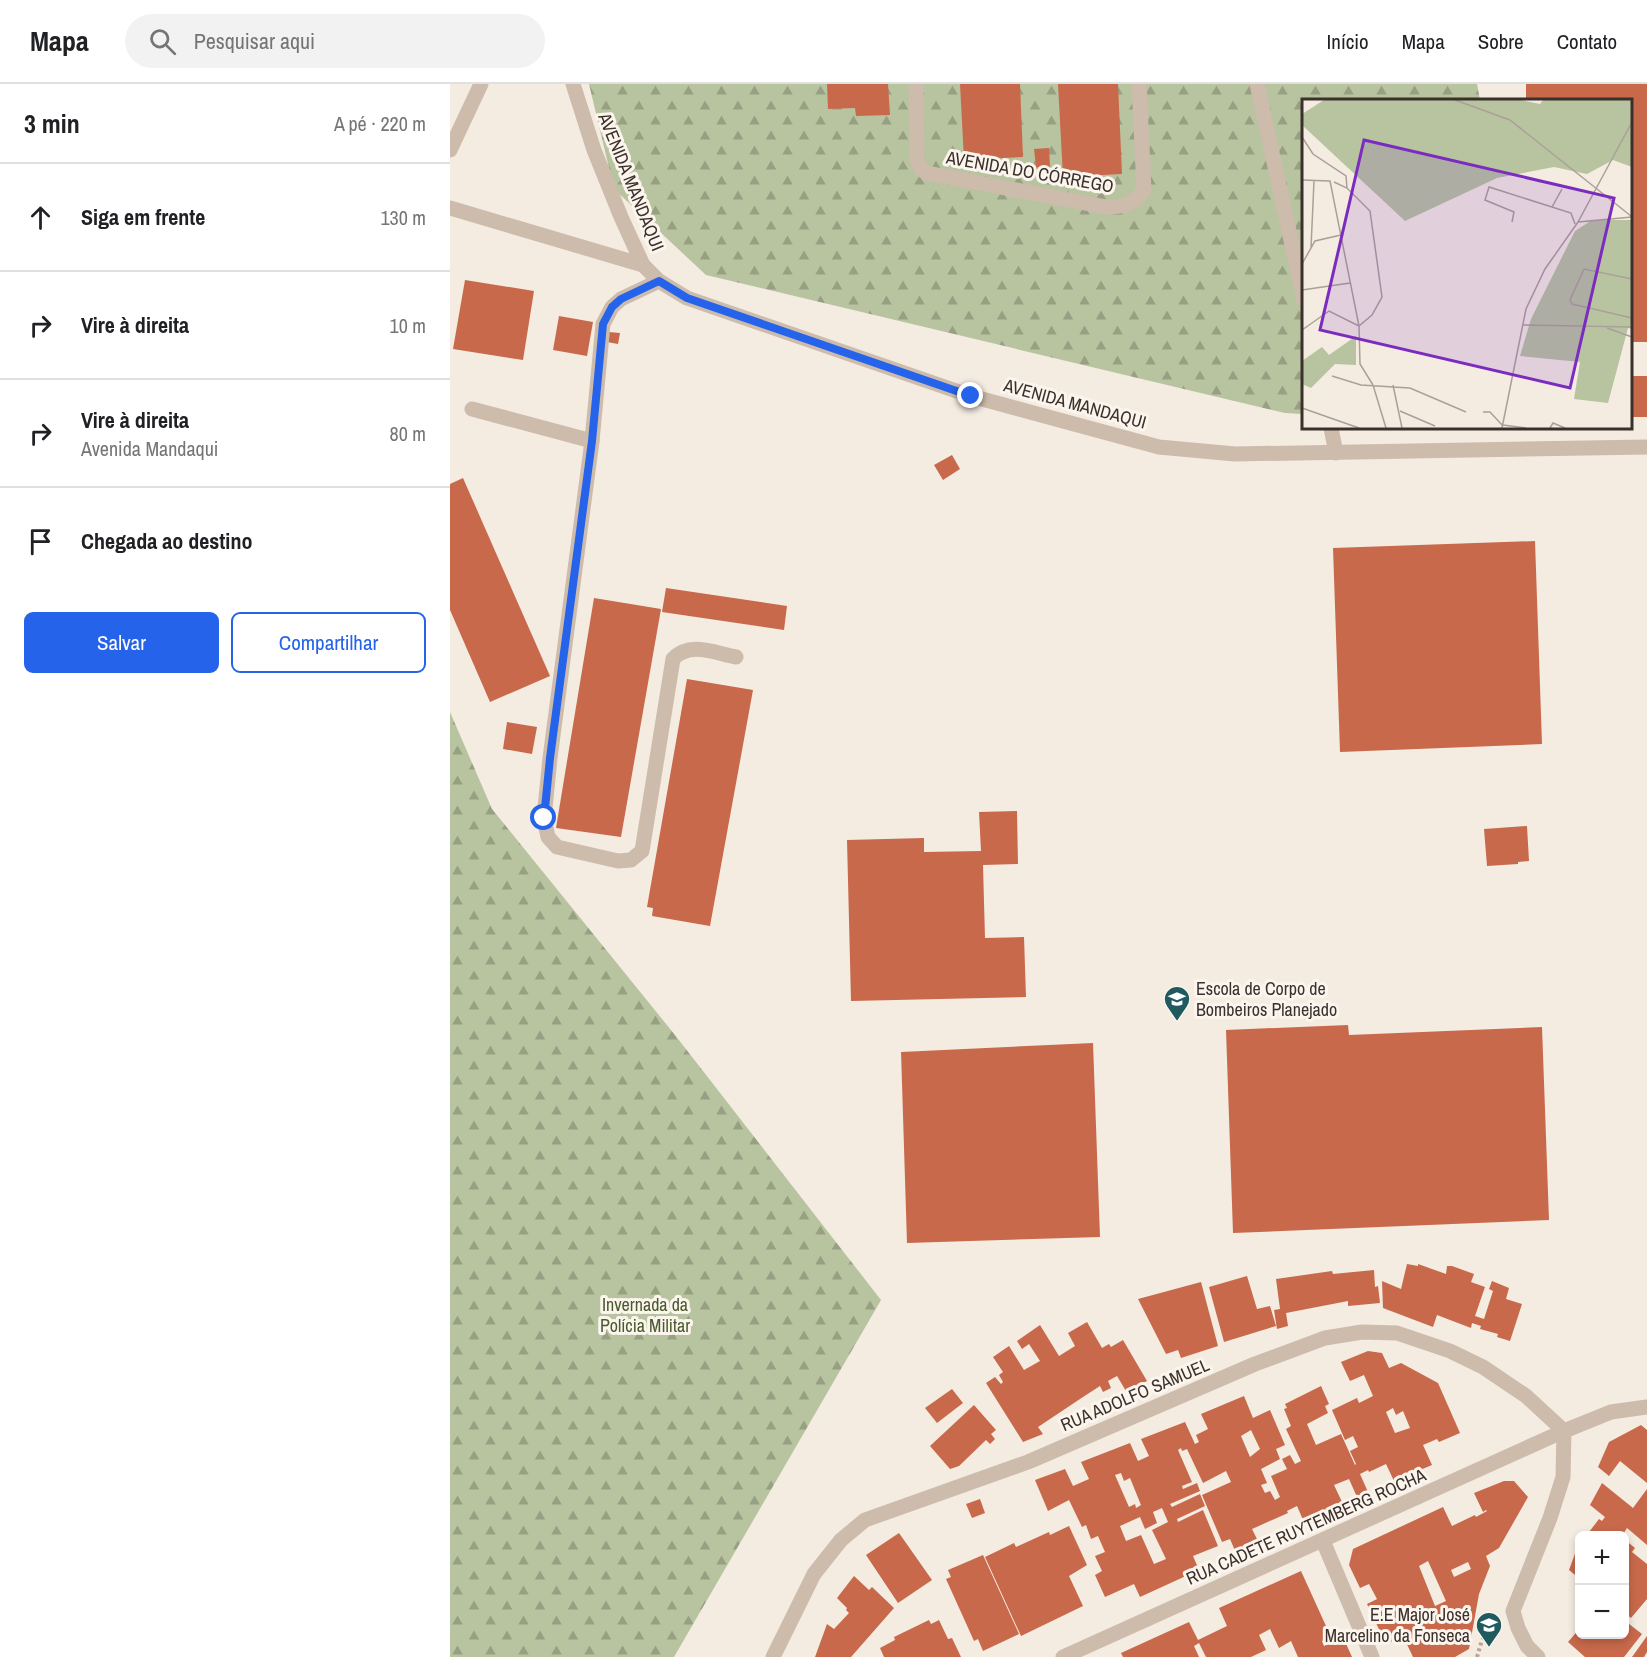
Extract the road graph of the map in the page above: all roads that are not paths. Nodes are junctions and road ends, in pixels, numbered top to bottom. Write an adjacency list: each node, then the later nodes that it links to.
1 (481, 84): 6 (street)
2 (573, 84): 8 (street, AVENIDA MANDAQUI)
3 (916, 84): 4 (street, AVENIDA DO CÓRREGO)
4 (1139, 84)
5 (1257, 84): 10 (street)
6 (450, 150)
7 (450, 208): 8 (street)
8 (643, 265): 9 (street, AVENIDA MANDAQUI)
9 (659, 281): 13 (street); 15 (street, AVENIDA MANDAQUI)
10 (1302, 291)
11 (472, 409): 13 (street)
12 (1331, 429): 15 (street)
13 (592, 441): 16 (street)
14 (1647, 447): 15 (street, AVENIDA MANDAQUI)
15 (1336, 453)
16 (736, 657)
17 (1647, 1407): 18 (street, RUA CADETE RUYTEMBERG ROCHA)
18 (1564, 1431): 19 (street, RUA CADETE RUYTEMBERG ROCHA); 20 (street, RUA ADOLFO SAMUEL); 23 (street)
19 (1323, 1540): 21 (street, RUA CADETE RUYTEMBERG ROCHA); 22 (street)
20 (773, 1657)
21 (1063, 1657)
22 (1372, 1657)
23 (1538, 1657)

